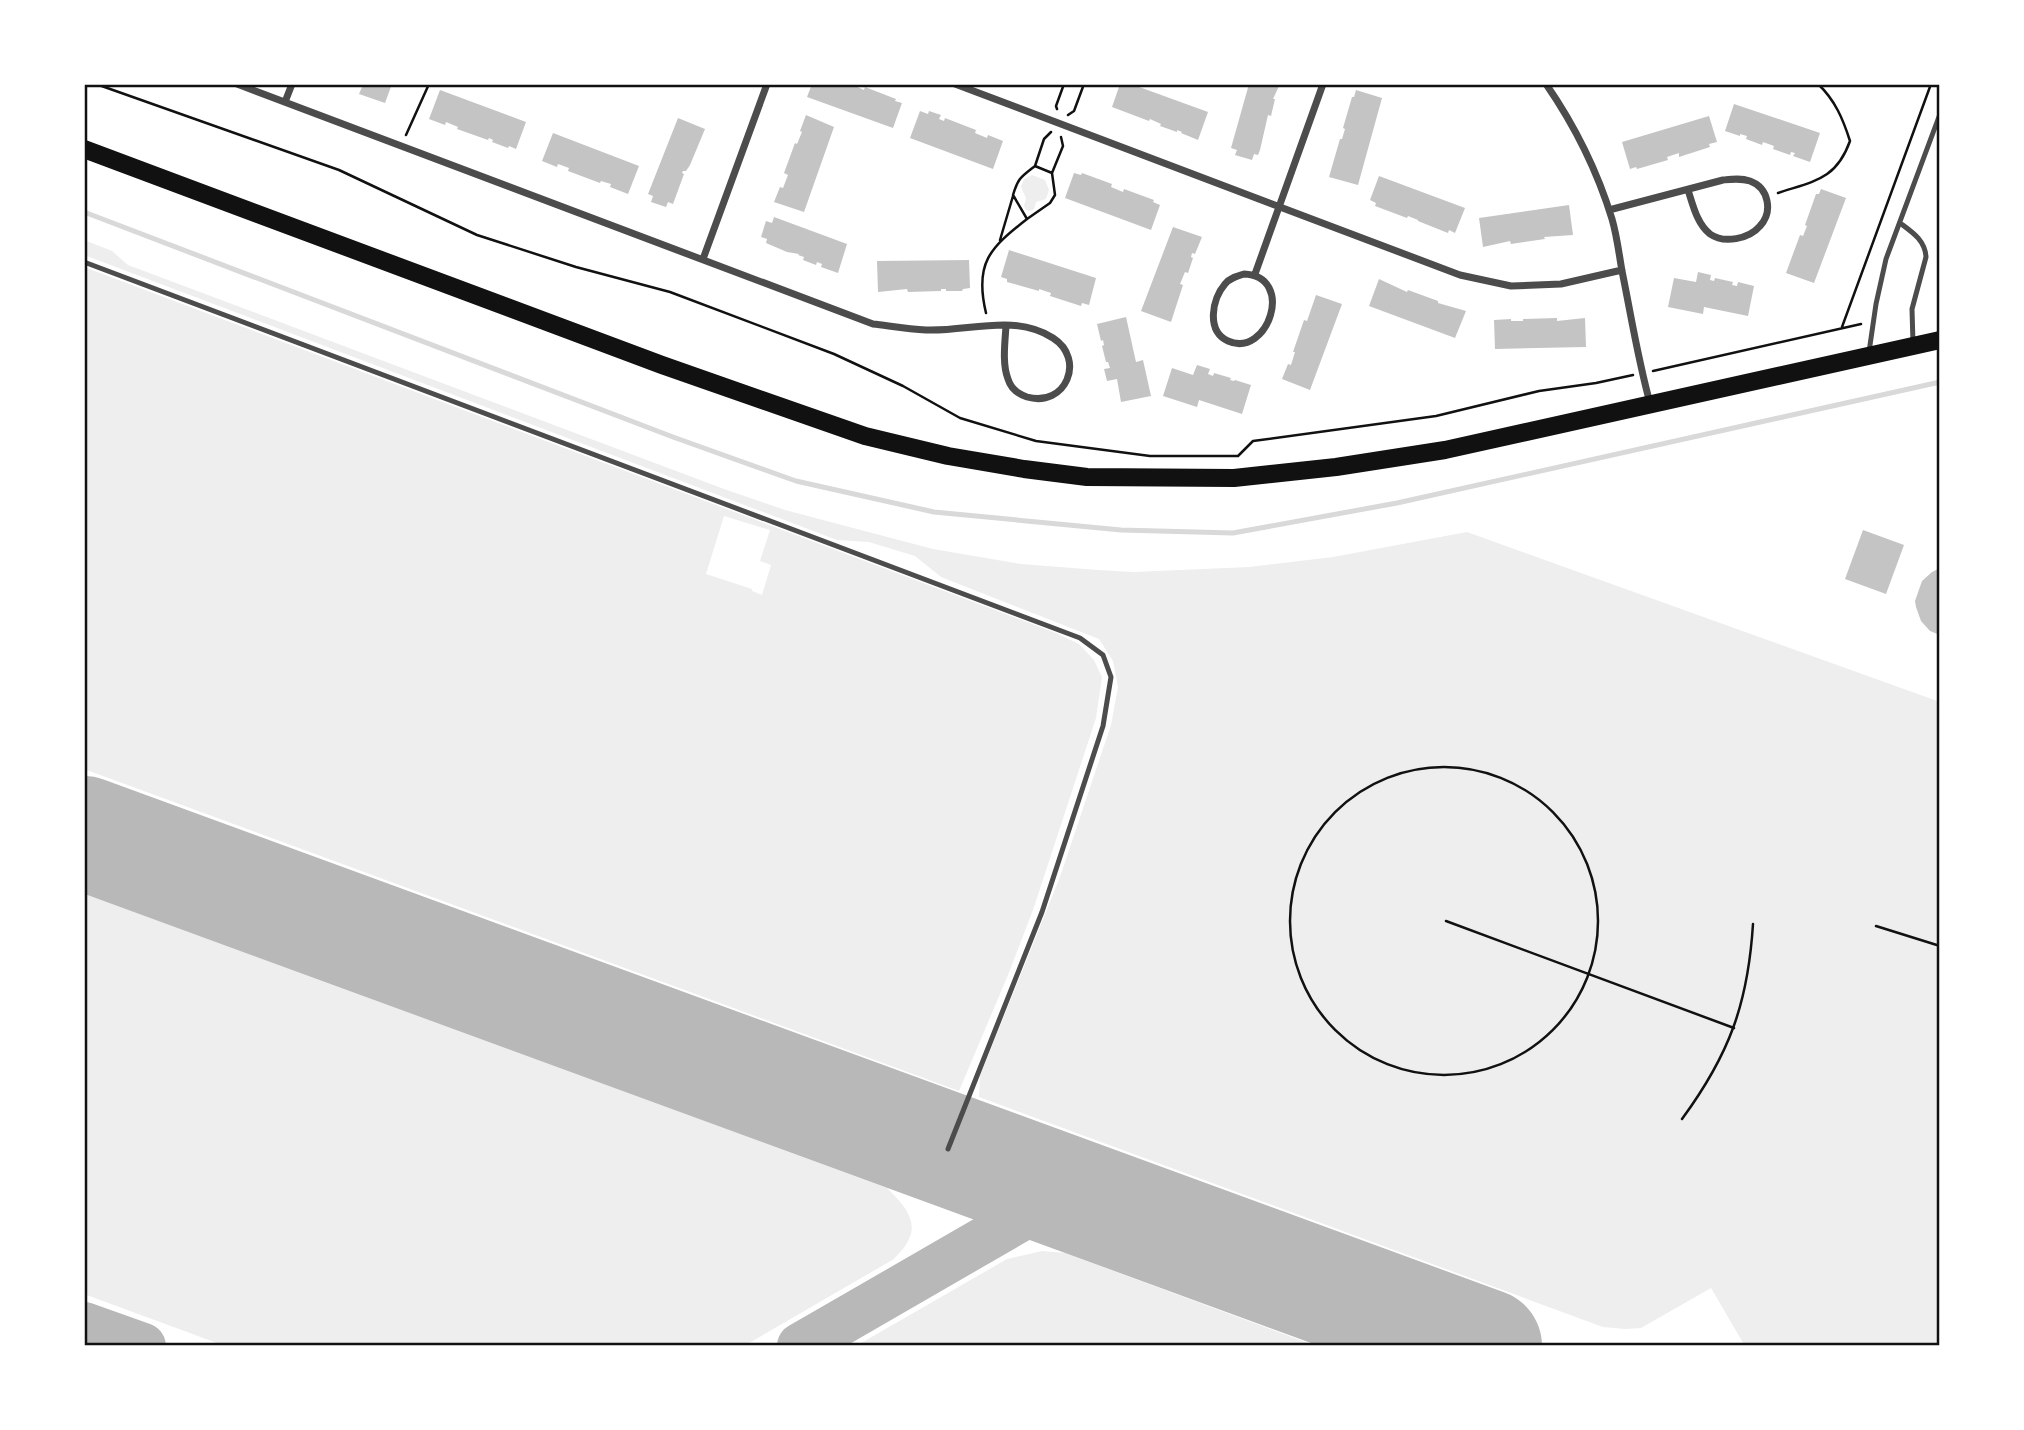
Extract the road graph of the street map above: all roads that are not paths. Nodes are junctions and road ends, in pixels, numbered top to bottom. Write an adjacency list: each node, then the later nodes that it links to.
1 (237, 84): 7 (street)
2 (292, 84): 7 (street)
3 (767, 84): 14 (street)
4 (955, 84): 11 (street)
5 (1323, 84): 11 (street)
6 (1546, 84): 12 (street)
7 (285, 102): 14 (street)
8 (1940, 114): 13 (lane)
9 (84, 149): 22 (main road)
10 (1688, 190): 10 (street); 12 (street)
11 (1280, 208): 16 (street); 17 (street)
12 (1609, 210): 16 (street)
13 (1900, 223): 20 (lane); 21 (lane)
14 (703, 259): 18 (street)
15 (84, 262): 23 (lane)
16 (1622, 270): 22 (street)
17 (1255, 274): 17 (street)
18 (1006, 326): 18 (street)
19 (1940, 340): 20 (main road)
20 (1913, 346): 21 (main road)
21 (1868, 356): 22 (main road)
22 (1650, 403)
23 (948, 1149)

